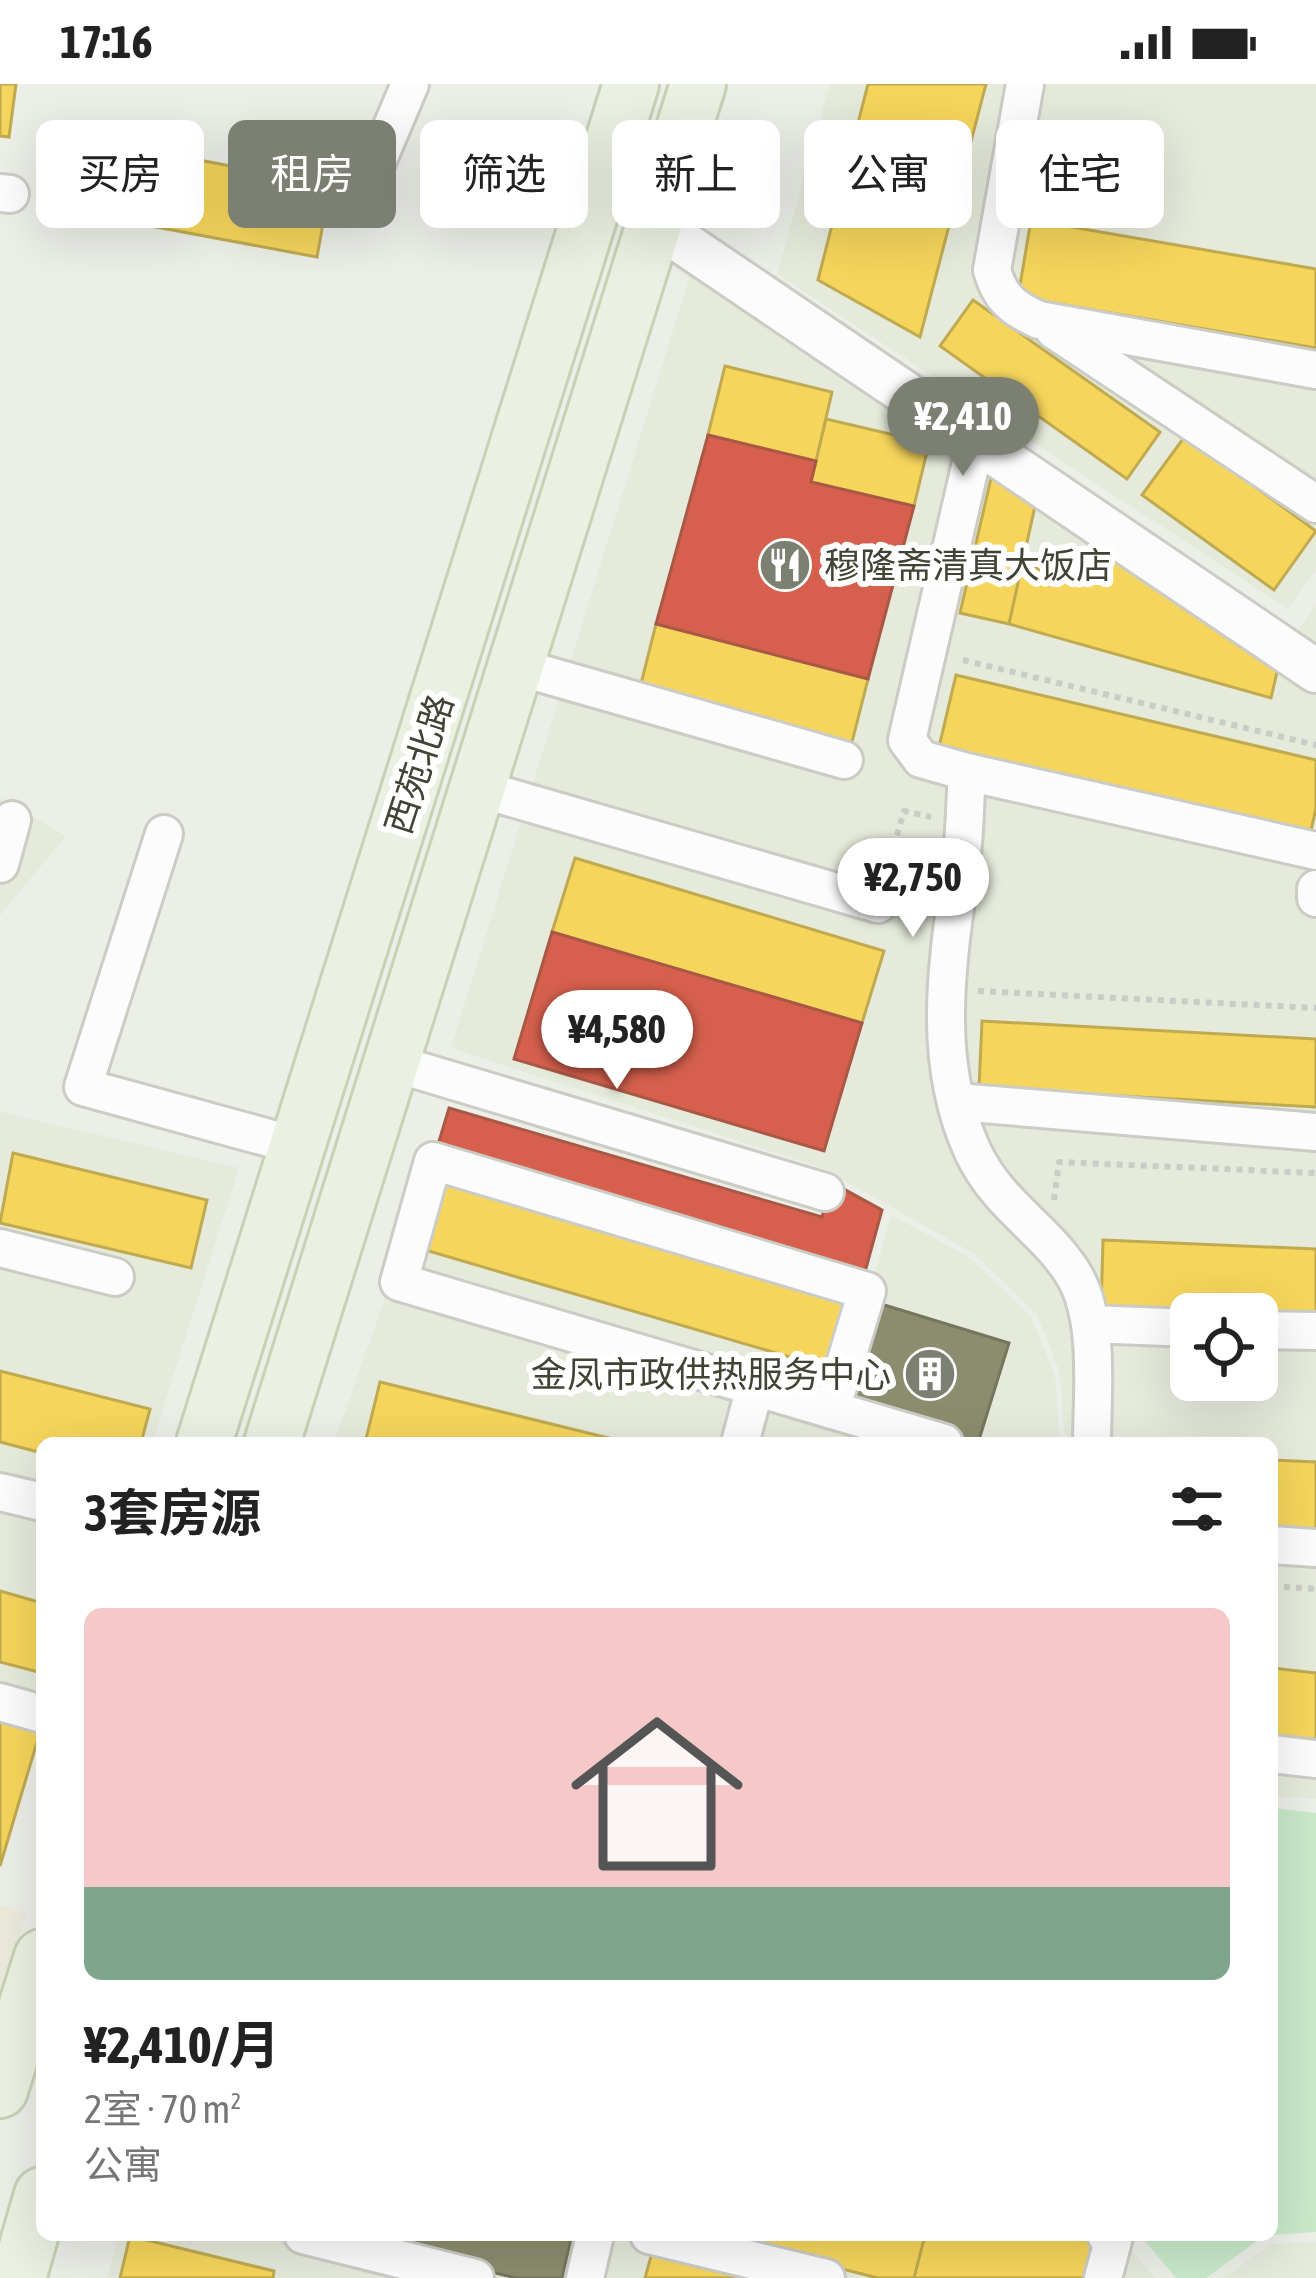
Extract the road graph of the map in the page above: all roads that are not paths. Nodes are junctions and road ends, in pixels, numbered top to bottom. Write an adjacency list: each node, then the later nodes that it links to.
1 (410, 84): 5 (street)
2 (631, 84): 28 (main road, 西苑北路)
3 (698, 84): 6 (main road, 西苑北路)
4 (1014, 87): 9 (street)
5 (395, 120)
6 (687, 120)
7 (652, 228): 13 (main road, 西苑北路)
8 (661, 228): 11 (street)
9 (1039, 320): 10 (street); 12 (street)
10 (1316, 370)
11 (976, 441): 14 (street); 16 (street)
12 (1316, 504)
13 (515, 667): 15 (street); 17 (main road, 西苑北路)
14 (1316, 671)
15 (844, 760)
16 (968, 772): 20 (street); 26 (street)
17 (477, 788): 24 (street); 25 (main road, 西苑北路)
18 (12, 820): 21 (street)
19 (164, 834): 28 (street)
20 (1316, 851)
21 (0, 864)
22 (1316, 889): 23 (street)
23 (1316, 898)
24 (878, 904)
25 (390, 1062): 29 (street); 39 (main road, 西苑北路)
26 (958, 1102): 27 (street); 32 (street)
27 (1316, 1132)
28 (298, 1146): 38 (main road, 西苑北路)
29 (824, 1192)
30 (0, 1248): 31 (street)
31 (115, 1277)
32 (1090, 1324): 33 (street); 42 (street)
33 (1170, 1327)
34 (1278, 1330): 35 (street)
35 (1316, 1331)
36 (755, 1387): 37 (street); 37 (street); 40 (street)
37 (831, 1410): 41 (street)
38 (206, 1437)
39 (274, 1437)
40 (742, 1437)
41 (923, 1437)
42 (1092, 1437)
43 (0, 1492): 44 (street)
44 (36, 1501)
45 (1278, 1545): 46 (street)
46 (1316, 1548)
47 (0, 1702): 48 (street)
48 (36, 1712)
49 (1278, 1755): 50 (street)
50 (1316, 1759)
51 (36, 1975): 52 (main road)
52 (2, 2074)
53 (36, 2216): 58 (main road)
54 (327, 2241): 59 (street)
55 (594, 2241): 60 (street)
56 (674, 2241): 61 (street)
57 (1112, 2241): 62 (street)
58 (18, 2278)
59 (475, 2278)
60 (585, 2278)
61 (826, 2278)
62 (1103, 2278)

